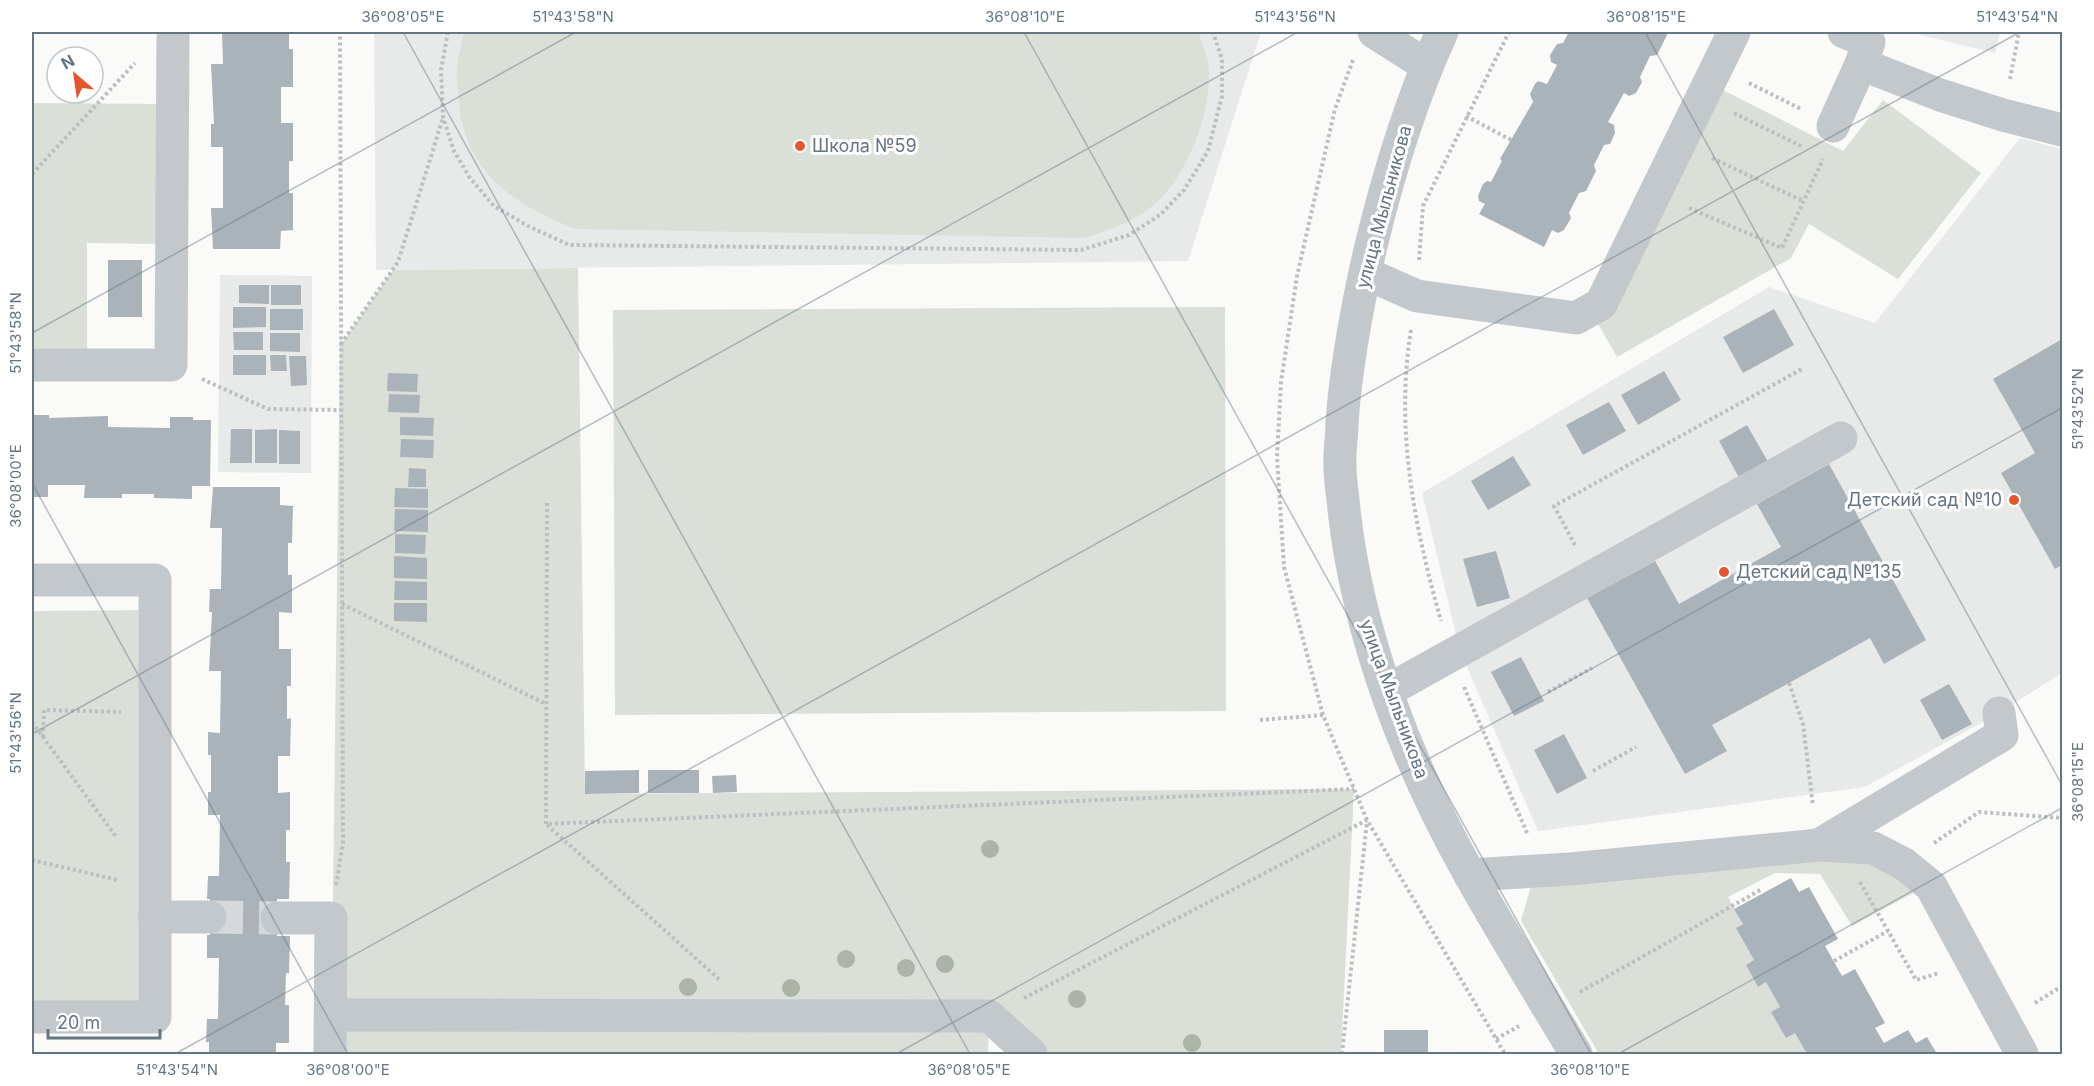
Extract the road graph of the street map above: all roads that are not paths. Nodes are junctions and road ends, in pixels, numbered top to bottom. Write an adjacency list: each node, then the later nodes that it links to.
1 (173, 32): 11 (street)
2 (1374, 32): 7 (street)
3 (1442, 32): 7 (street, улица Мыльникова)
4 (1734, 32): 10 (street)
5 (1844, 32): 6 (street)
6 (1861, 64): 8 (street); 9 (street)
7 (1426, 65): 10 (street, улица Мыльникова)
8 (1833, 126)
9 (2062, 130)
10 (1365, 273): 14 (street, улица Мыльникова)
11 (32, 365)
12 (1840, 438): 14 (street)
13 (32, 580): 18 (street)
14 (1387, 691): 17 (street, улица Мыльникова)
15 (1999, 713): 16 (street)
16 (1819, 845): 17 (street); 26 (street)
17 (1470, 874): 25 (street, улица Мыльникова)
18 (155, 903): 19 (street); 22 (street)
19 (210, 917)
20 (277, 918): 21 (street)
21 (331, 1015): 23 (street); 24 (street)
22 (32, 1017)
23 (330, 1054)
24 (1031, 1054)
25 (1575, 1054)
26 (2022, 1054)

